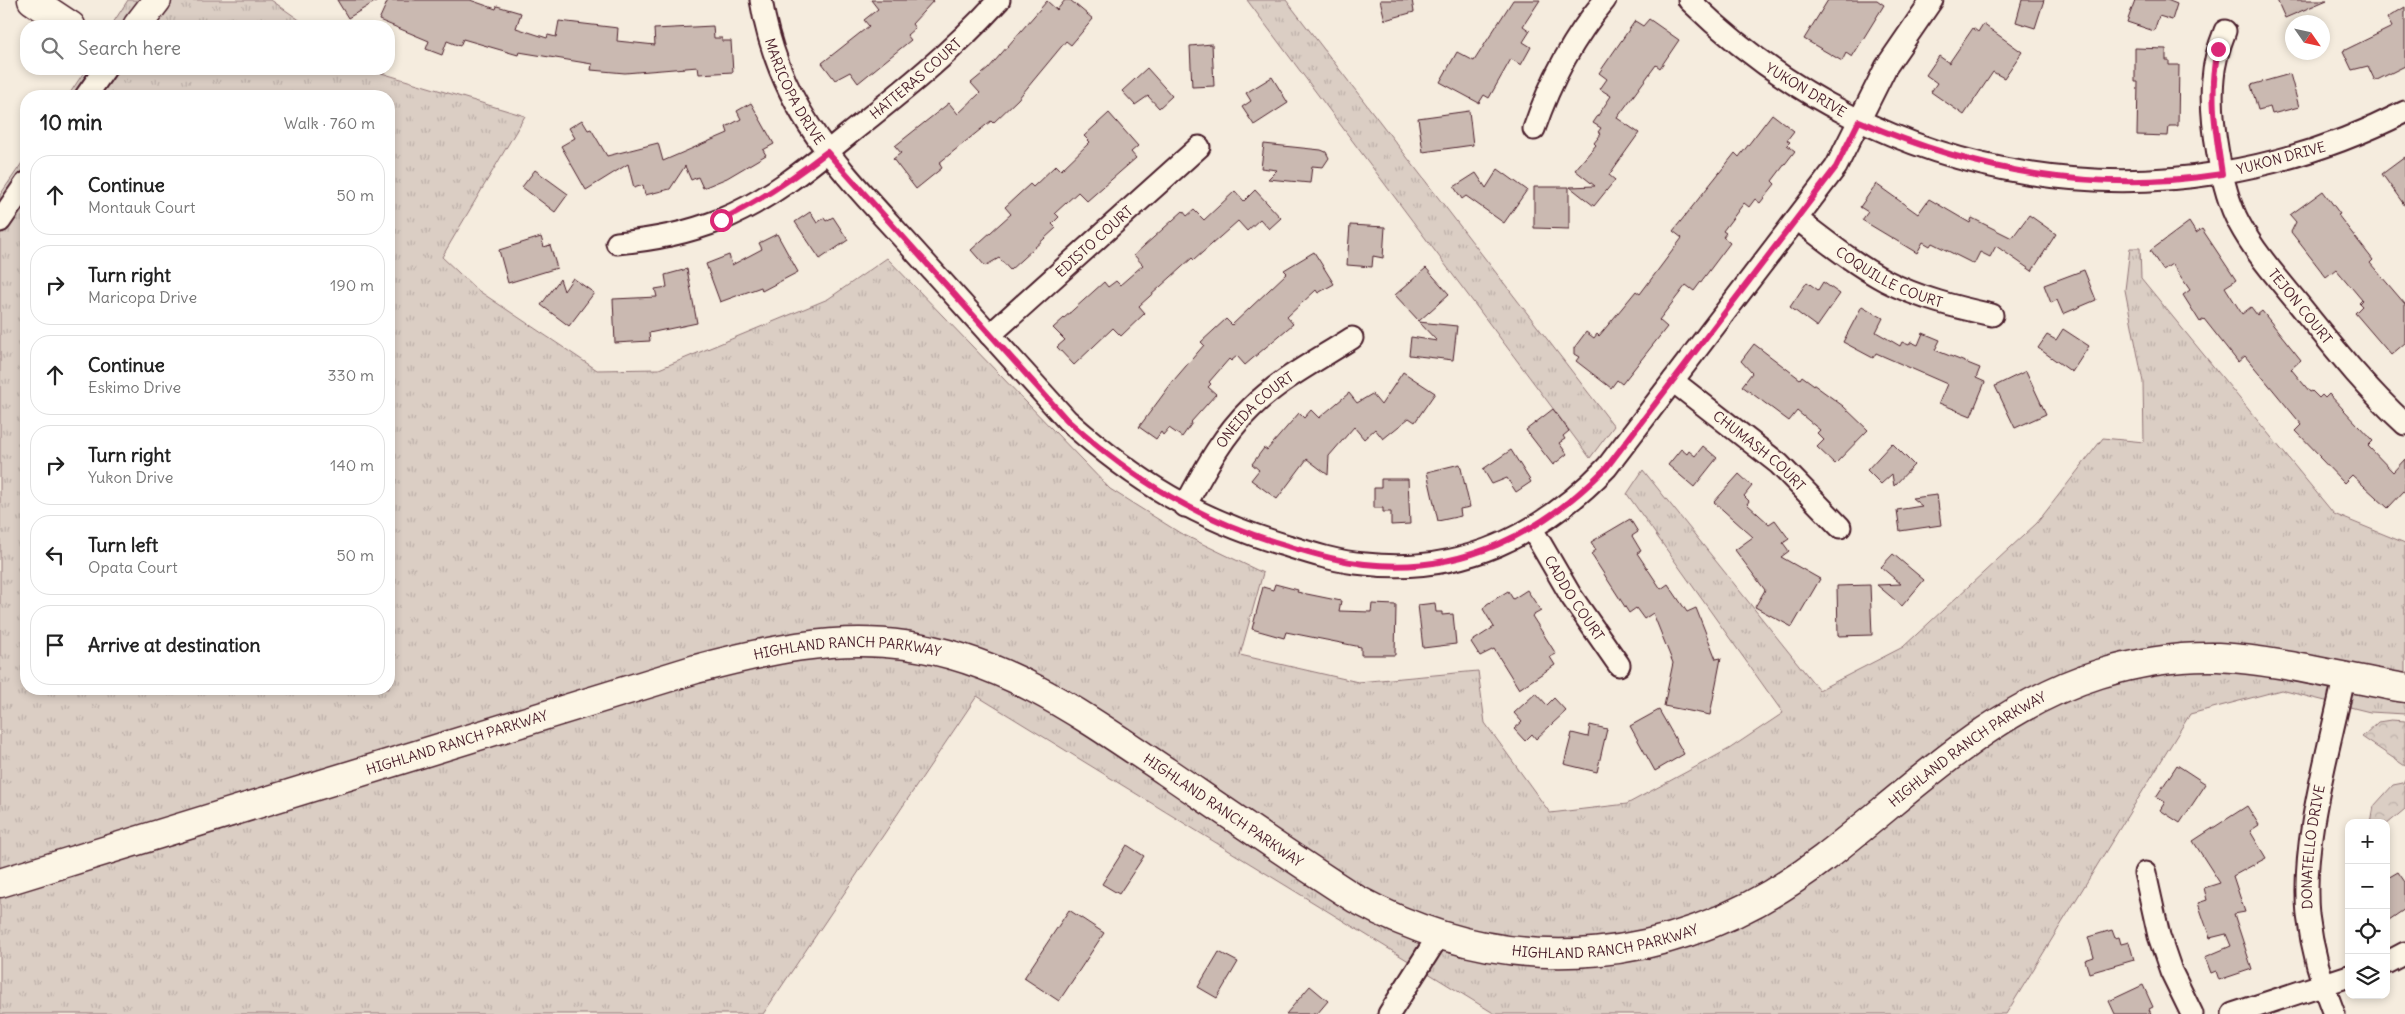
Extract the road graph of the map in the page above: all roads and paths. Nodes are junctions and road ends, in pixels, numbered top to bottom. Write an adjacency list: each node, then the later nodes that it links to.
1 (32, 0): 8 (main road)
2 (157, 0): 9 (main road)
3 (760, 0): 17 (street, MARICOPA DRIVE)
4 (999, 0): 17 (street, HATTERAS COURT)
5 (1605, 0): 15 (street)
6 (1689, 0): 14 (street, YUKON DRIVE)
7 (1932, 0): 14 (street, MARICOPA DRIVE)
8 (62, 20)
9 (142, 20)
10 (2225, 31): 18 (street, TEJON COURT)
11 (101, 75): 12 (street)
12 (90, 90)
13 (2405, 112): 18 (street, YUKON DRIVE)
14 (1859, 121): 18 (street, YUKON DRIVE); 20 (street, MARICOPA DRIVE)
15 (1534, 129)
16 (1198, 147): 24 (street, EDISTO COURT)
17 (827, 152): 22 (street, HATTERAS COURT); 24 (street, MARICOPA DRIVE)
18 (2222, 174): 27 (street, TEJON COURT)
19 (20, 192): 21 (street)
20 (1797, 219): 23 (street, COQUILLE COURT); 26 (street, MARICOPA DRIVE)
21 (0, 221)
22 (617, 244)
23 (1992, 315)
24 (990, 335): 28 (street, MARICOPA DRIVE)
25 (1352, 338): 28 (street, ONEIDA COURT)
26 (1673, 382): 29 (street, CHUMASH COURT); 30 (street, MARICOPA DRIVE)
27 (2405, 424)
28 (1185, 506): 30 (street, MARICOPA DRIVE)
29 (1840, 526)
30 (1532, 529): 31 (street, CADDO COURT)
31 (1619, 665)
32 (2344, 678): 33 (main road, HIGHLAND RANCH PARKWAY); 36 (main road, HIGHLAND RANCH PARKWAY); 40 (street, DONATELLO DRIVE)
33 (2405, 688)
34 (2146, 873): 42 (street)
35 (0, 883): 36 (main road, HIGHLAND RANCH PARKWAY)
36 (1439, 935): 41 (street)
37 (2405, 953): 38 (street)
38 (2390, 961)
39 (2345, 977): 40 (street)
40 (2322, 985): 43 (street); 44 (street, DONATELLO DRIVE)
41 (1389, 1014)
42 (2192, 1014)
43 (2233, 1014)
44 (2334, 1014)

